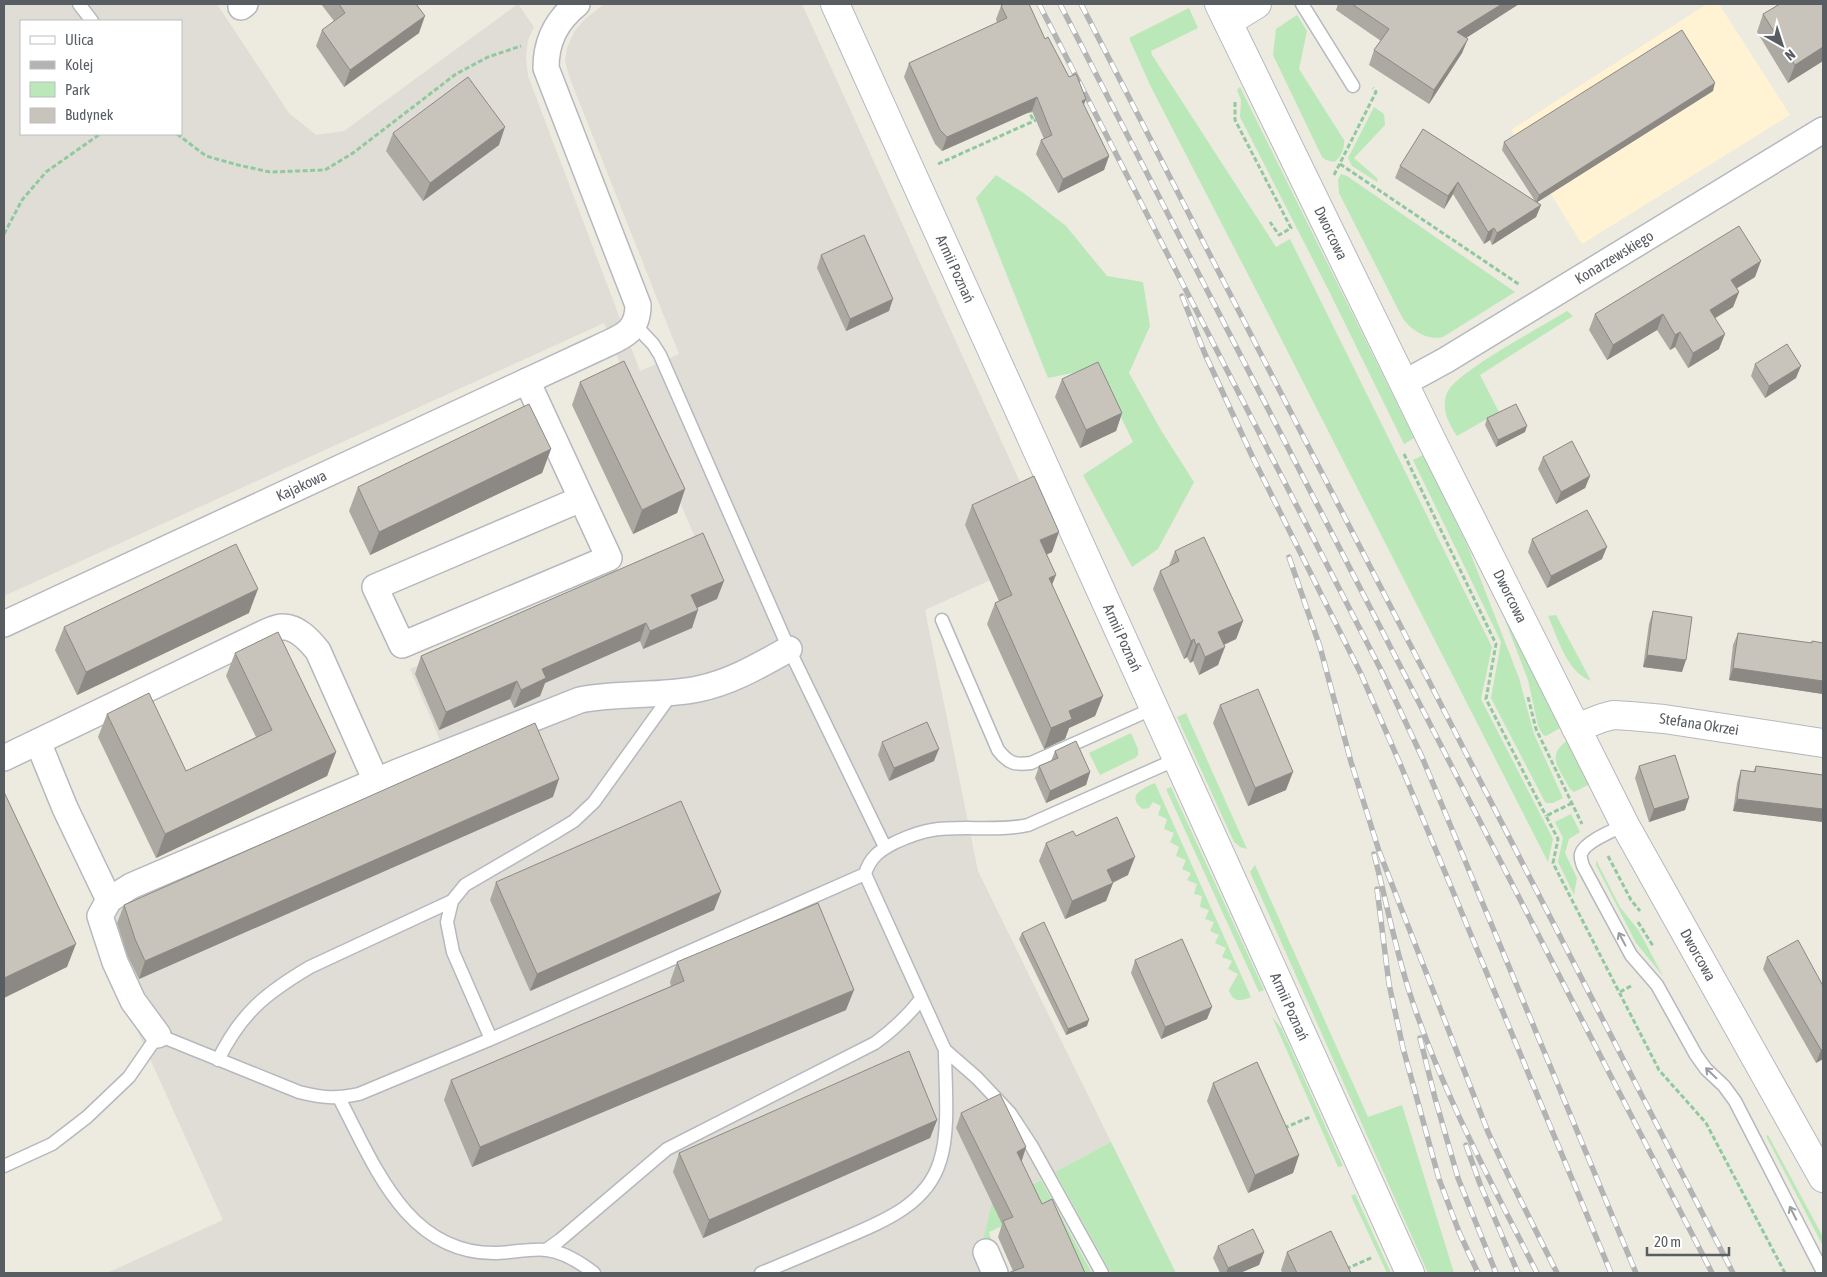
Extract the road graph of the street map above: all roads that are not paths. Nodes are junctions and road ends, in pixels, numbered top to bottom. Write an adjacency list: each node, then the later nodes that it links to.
1 (79, 4): 7 (lane)
2 (577, 4): 10 (street)
3 (834, 4): 18 (street, Armii Poznań)
4 (1257, 4): 6 (street)
5 (1302, 4): 8 (lane)
6 (1224, 13): 12 (street, Dworcowa)
7 (91, 20)
8 (1353, 86)
9 (1823, 130): 12 (street, Konarzewskiego)
10 (635, 325): 11 (street, Kajakowa); 16 (lane)
11 (526, 381): 13 (street); 15 (street, Kajakowa)
12 (1404, 383): 19 (street, Dworcowa)
13 (581, 499): 13 (street)
14 (942, 620): 18 (lane)
15 (4, 624)
16 (789, 648): 17 (street); 26 (lane)
17 (673, 692): 24 (street); 29 (lane)
18 (1154, 708): 23 (street, Armii Poznań)
19 (1576, 728): 21 (street, Stefana Okrzei); 25 (street, Dworcowa)
20 (38, 742): 22 (street); 24 (street); 28 (street)
21 (1823, 743)
22 (4, 758)
23 (1177, 759): 26 (lane); 43 (street, Armii Poznań)
24 (376, 781): 28 (street)
25 (1625, 825): 37 (street, Dworcowa); 39 (lane, one-way to 25)
26 (885, 847): 27 (lane)
27 (865, 874): 30 (lane); 32 (lane)
28 (109, 900): 31 (street)
29 (452, 901): 32 (lane); 34 (lane)
30 (921, 999): 33 (lane); 38 (lane)
31 (158, 1035): 34 (lane); 36 (lane)
32 (491, 1039): 35 (lane)
33 (945, 1050): 41 (lane); 42 (lane)
34 (218, 1060): 35 (lane)
35 (339, 1098): 38 (lane)
36 (4, 1166)
37 (1823, 1178)
38 (546, 1250): 40 (lane)
39 (1823, 1272)
40 (594, 1273)
41 (761, 1273)
42 (1102, 1273)
43 (1410, 1273)

